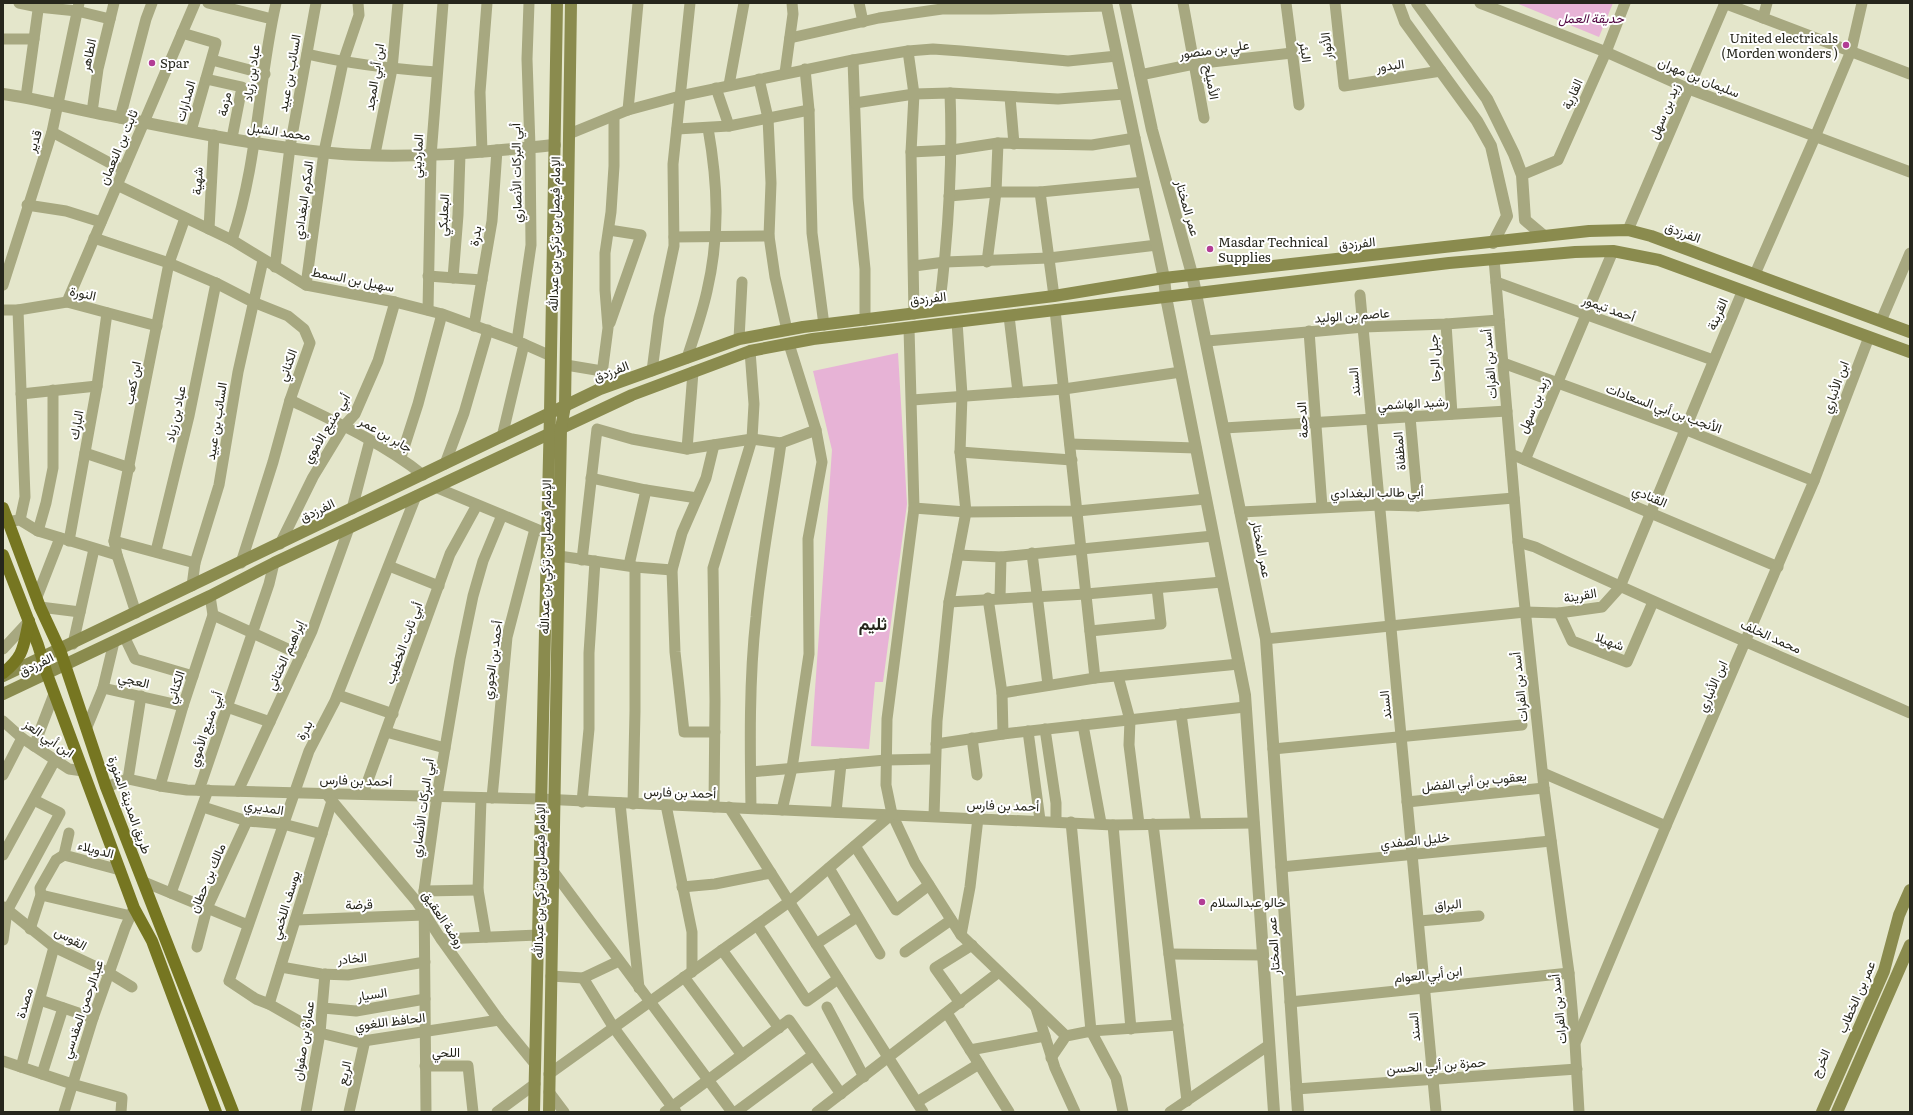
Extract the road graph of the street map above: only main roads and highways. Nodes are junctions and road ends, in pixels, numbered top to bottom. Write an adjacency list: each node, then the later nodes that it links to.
1 (557, 3): 6 (main road, الإمام فيصل بن تركي بن عبدالله)
2 (571, 3): 5 (main road, الإمام فيصل بن تركي بن عبدالله)
3 (1910, 332): 5 (main road, الفرزدق)
4 (1910, 352): 7 (main road, الفرزدق)
5 (565, 406): 6 (main road, الفرزدق); 7 (main road, الإمام فيصل بن تركي بن عبدالله)
6 (550, 413): 8 (main road, الإمام فيصل بن تركي بن عبدالله); 12 (main road, الفرزدق)
7 (561, 428): 8 (main road, الفرزدق); 25 (main road, الإمام فيصل بن تركي بن عبدالله)
8 (550, 434): 14 (main road, الفرزدق); 24 (main road, الإمام فيصل بن تركي بن عبدالله)
9 (3, 508): 12 (main road, طريق المدينة المنورة)
10 (3, 555): 11 (main road)
11 (29, 621): 13 (main road); 15 (main road)
12 (60, 650): 13 (main road, الفرزدق); 14 (main road, طريق المدينة المنورة)
13 (42, 658): 16 (main road); 17 (main road, الفرزدق)
14 (65, 665): 16 (main road, الفرزدق); 23 (main road, طريق المدينة المنورة)
15 (3, 673)
16 (47, 674): 18 (main road, الفرزدق); 22 (main road)
17 (3, 676)
18 (3, 694)
19 (1910, 890): 20 (main road, عمر بن الخطاب)
20 (1899, 916): 26 (main road, الخرج); 27 (main road, عمر بن الخطاب)
21 (1910, 945): 28 (main road)
22 (216, 1112)
23 (233, 1112)
24 (534, 1112)
25 (549, 1112)
26 (1814, 1112)
27 (1822, 1112)
28 (1837, 1112)

